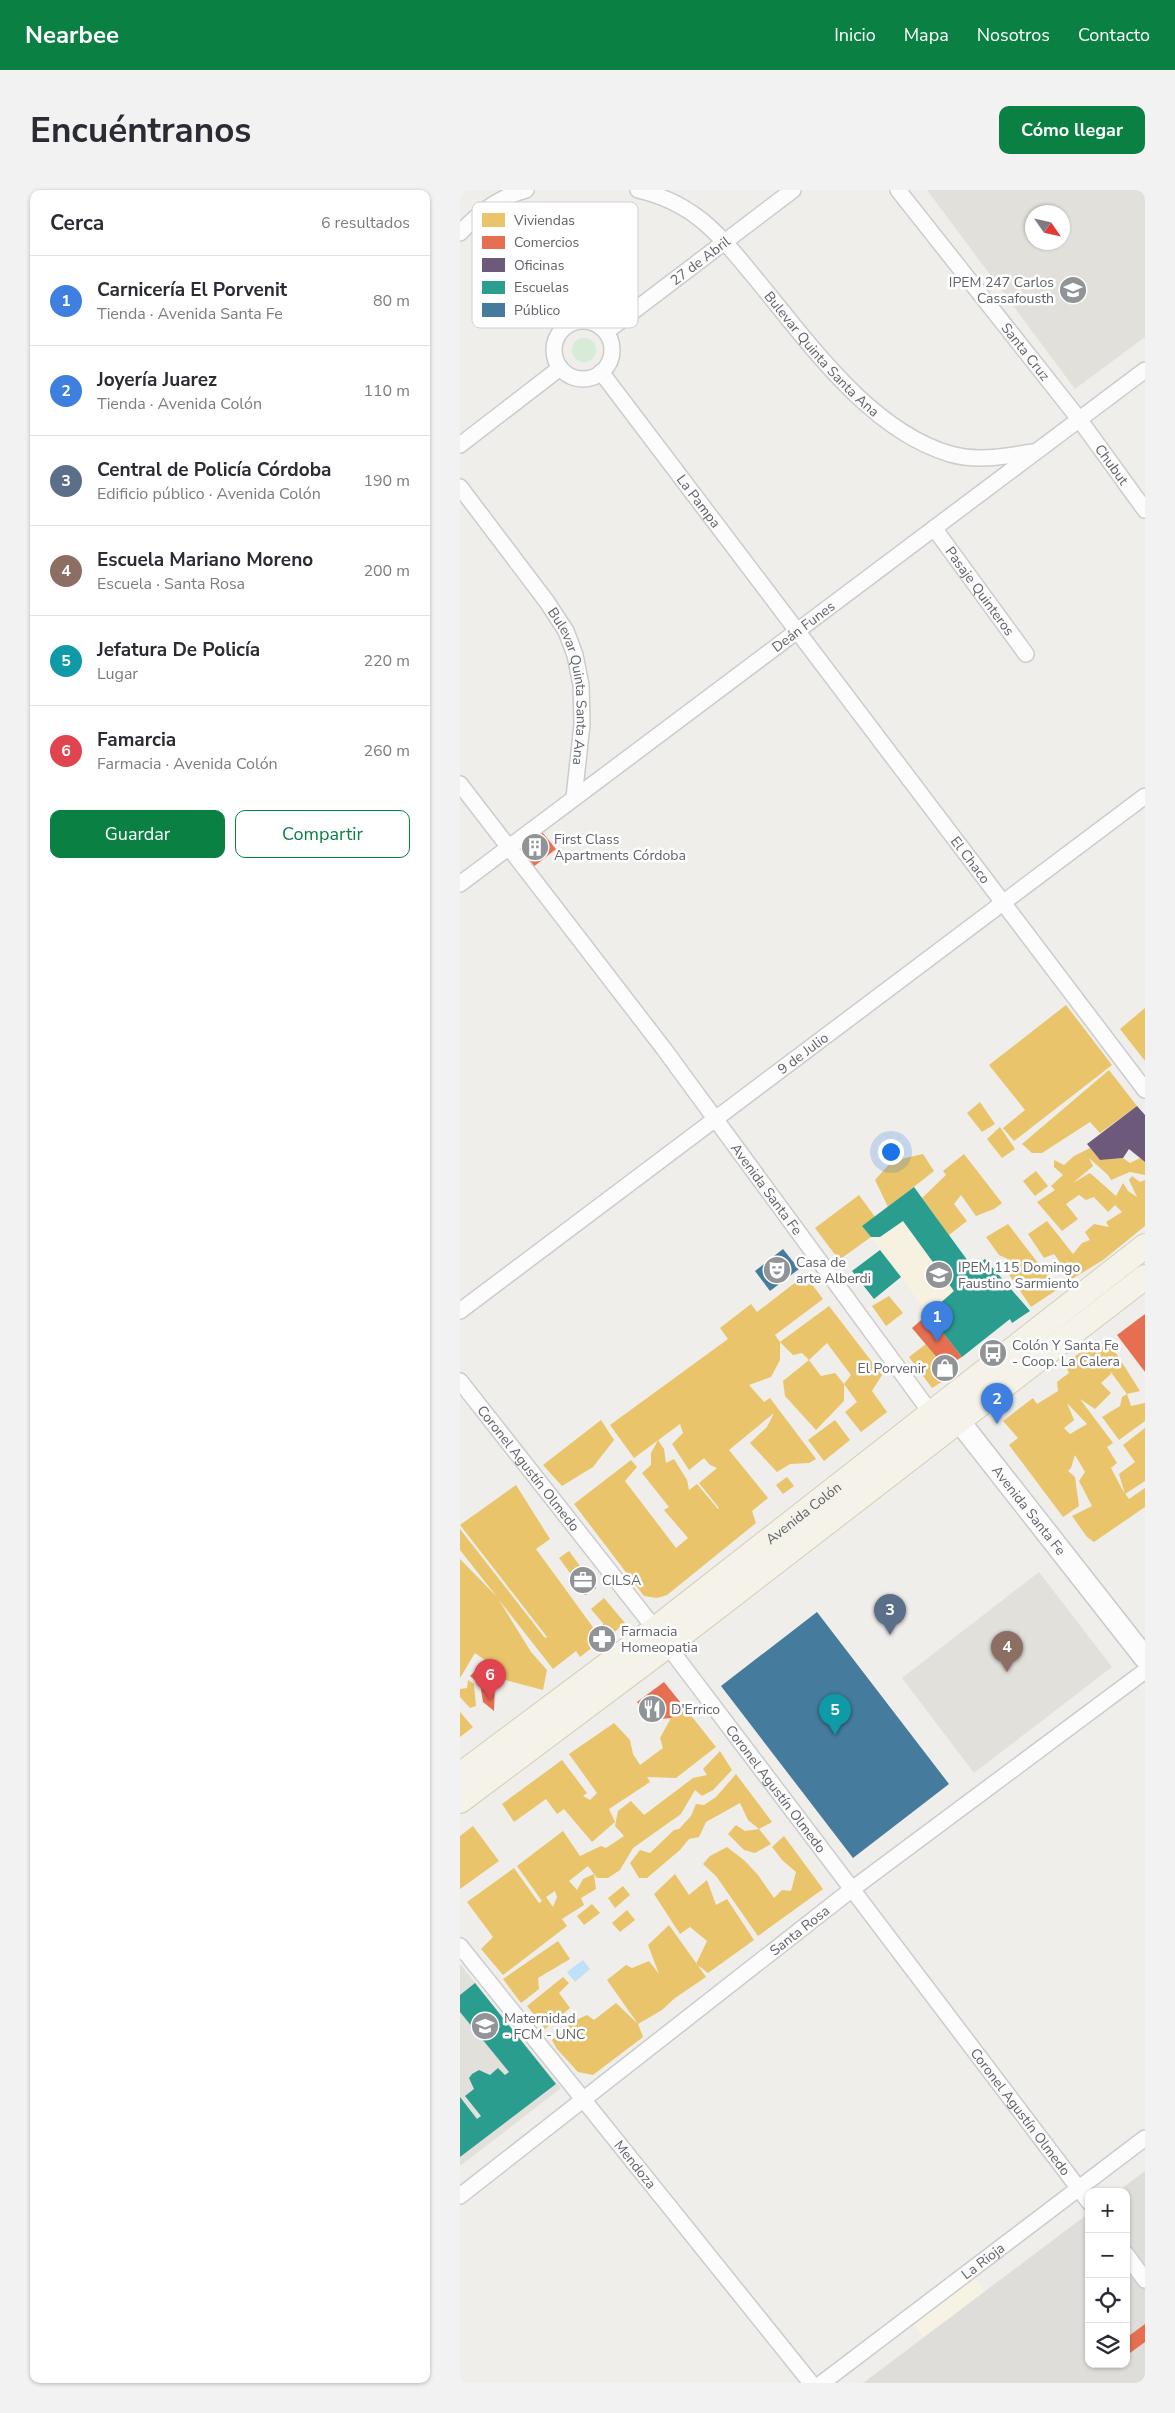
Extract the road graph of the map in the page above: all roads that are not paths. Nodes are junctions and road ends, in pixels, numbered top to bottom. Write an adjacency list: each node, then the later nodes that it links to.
1 (526, 190): 5 (street)
2 (638, 190): 8 (street, Bulevar Quinta Santa Ana)
3 (792, 190): 8 (street, 27 de Abril)
4 (898, 190): 17 (street, Santa Cruz)
5 (497, 202)
6 (472, 219): 7 (street)
7 (460, 234)
8 (725, 242): 9 (street, 27 de Abril); 19 (street, Bulevar Quinta Santa Ana)
9 (638, 308)
10 (564, 328): 14 (street)
11 (601, 328): 13 (street)
12 (611, 328): 13 (street, 27 de Abril)
13 (606, 332): 16 (street)
14 (560, 368): 16 (street); 18 (street)
15 (1145, 370): 17 (street, Deán Funes)
16 (601, 372): 23 (street, La Pampa)
17 (1079, 419): 19 (street, Deán Funes); 21 (street, Chubut)
18 (460, 445)
19 (1035, 452): 22 (street, Deán Funes)
20 (460, 487): 27 (street, Bulevar Quinta Santa Ana)
21 (1145, 510)
22 (934, 528): 23 (street, Deán Funes); 24 (street, Pasaje Quinteros)
23 (797, 631): 27 (street, Deán Funes); 30 (street, El Chaco)
24 (1026, 654)
25 (460, 784): 28 (street, Avenida Santa Fe)
26 (1145, 796): 30 (street, 9 de Julio)
27 (574, 798): 28 (street, Deán Funes)
28 (508, 848): 29 (street, Deán Funes); 32 (street, Avenida Santa Fe)
29 (460, 884)
30 (1004, 902): 31 (street, El Chaco); 32 (street, 9 de Julio)
31 (1145, 1090)
32 (716, 1118): 35 (street, 9 de Julio); 37 (street, Avenida Santa Fe)
33 (1145, 1246): 37 (main road, Avenida Colón)
34 (1145, 1277): 38 (main road, Avenida Colón)
35 (460, 1311)
36 (460, 1381): 39 (street, Coronel Agustín Olmedo)
37 (931, 1413): 38 (main road); 39 (main road, Avenida Colón)
38 (959, 1421): 39 (main road, Avenida Colón); 40 (main road, Avenida Santa Fe)
39 (661, 1638): 42 (main road, Avenida Colón); 43 (main road, Avenida Colón); 44 (street, Coronel Agustín Olmedo)
40 (1145, 1658)
41 (1145, 1671): 44 (street, Santa Rosa)
42 (460, 1775)
43 (460, 1801)
44 (851, 1890): 46 (street, Santa Rosa); 48 (street, Coronel Agustín Olmedo)
45 (460, 1946): 46 (street, Mendoza)
46 (583, 2100): 49 (street, Santa Rosa); 53 (street, Mendoza)
47 (1145, 2138): 48 (street, La Rioja)
48 (1079, 2188): 50 (street, Coronel Agustín Olmedo); 54 (street, La Rioja)
49 (460, 2196)
50 (1085, 2196)
51 (1130, 2259): 52 (street)
52 (1145, 2280)
53 (811, 2383)
54 (822, 2383)

